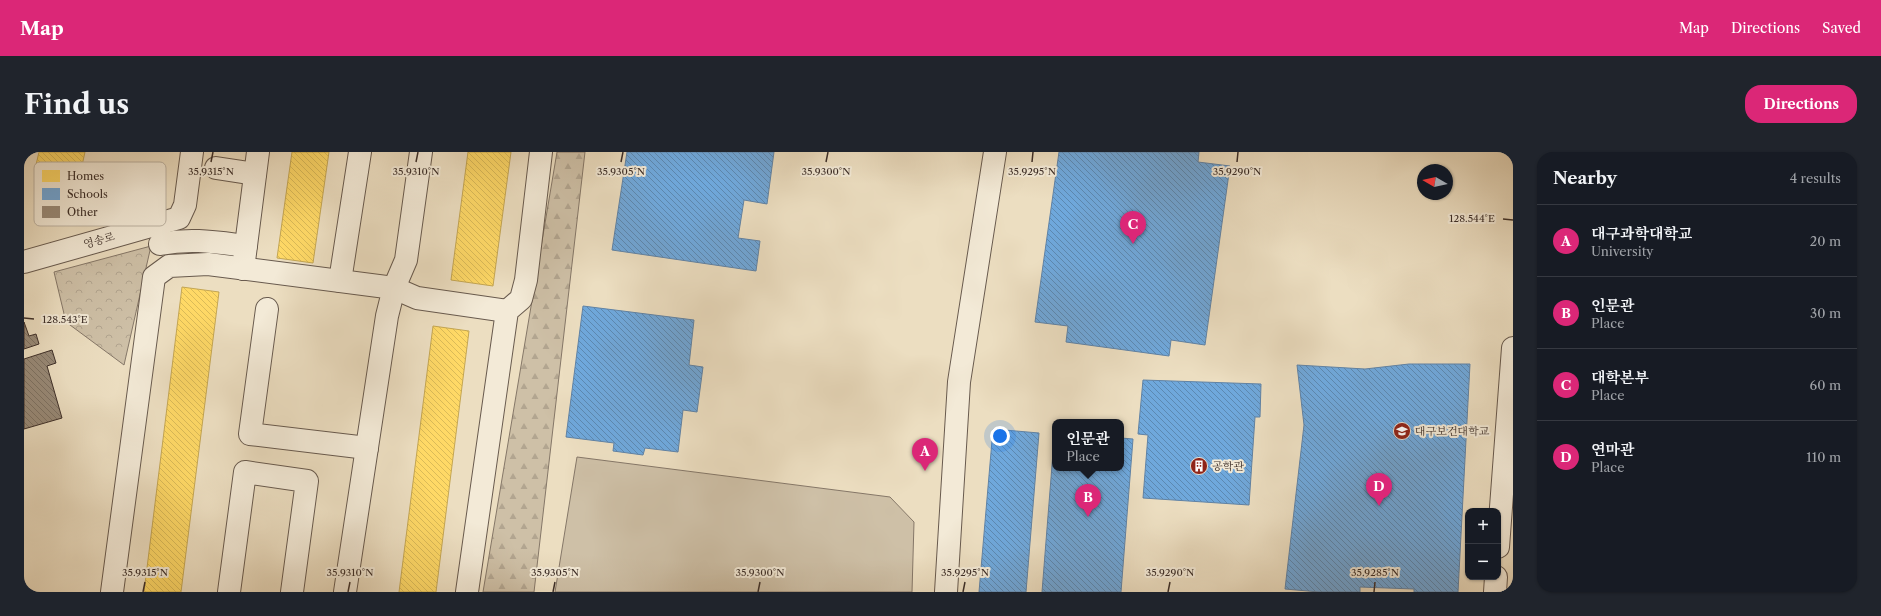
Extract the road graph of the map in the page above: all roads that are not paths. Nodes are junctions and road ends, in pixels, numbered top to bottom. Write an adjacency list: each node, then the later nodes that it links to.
1 (192, 152): 9 (street, 영송로)
2 (258, 152): 8 (street)
3 (360, 152): 15 (street)
4 (421, 152): 16 (street)
5 (541, 152): 18 (street)
6 (995, 152): 28 (street)
7 (216, 168): 8 (street)
8 (255, 174): 12 (street)
9 (166, 222)
10 (151, 226): 13 (street, 영송로)
11 (160, 244): 12 (street)
12 (246, 246): 14 (street)
13 (24, 262)
14 (243, 268): 15 (street); 23 (street)
15 (340, 281): 16 (street)
16 (394, 288): 18 (street); 20 (street)
17 (267, 309): 20 (street)
18 (508, 311): 27 (street)
19 (1513, 348): 21 (street)
20 (366, 448): 26 (street)
21 (1498, 544)
22 (1496, 580): 29 (street)
23 (112, 592)
24 (229, 592): 25 (street)
25 (292, 592)
26 (344, 592)
27 (467, 592)
28 (946, 592)
29 (1495, 592)

